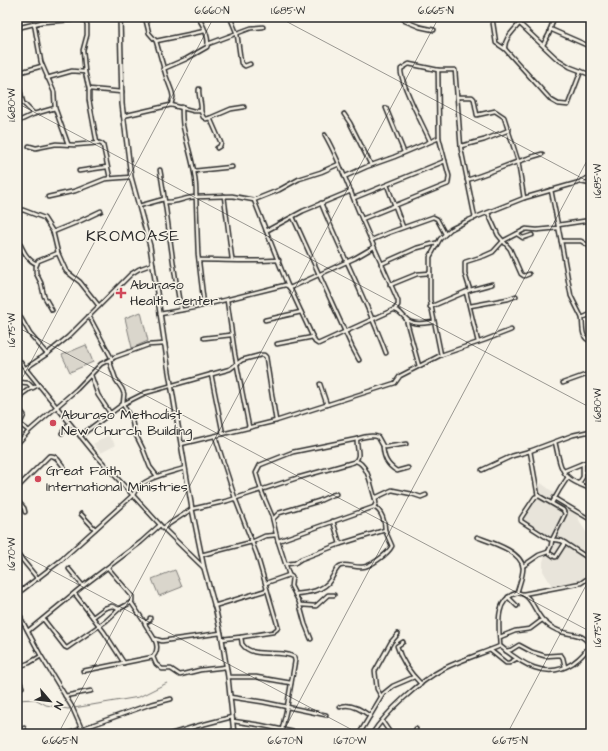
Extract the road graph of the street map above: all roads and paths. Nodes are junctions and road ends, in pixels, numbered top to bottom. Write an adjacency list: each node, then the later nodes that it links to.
1 (85, 17): 10 (street); 29 (street)
2 (120, 17): 36 (street)
3 (148, 17): 19 (street)
4 (198, 17): 17 (street)
5 (230, 17): 18 (street)
6 (402, 17): 16 (street)
7 (492, 17): 23 (street)
8 (524, 17): 12 (street)
9 (554, 17): 15 (street)
10 (62, 19): 11 (street)
11 (34, 24): 14 (street); 25 (street)
12 (520, 24): 21 (street); 23 (street)
13 (263, 27): 18 (street)
14 (17, 28)
15 (550, 29): 21 (street); 22 (street)
16 (434, 30)
17 (205, 31): 19 (street); 20 (street)
18 (236, 34): 20 (street); 24 (street)
19 (156, 41): 26 (street)
20 (208, 44): 26 (street)
21 (543, 46): 28 (street)
22 (591, 47)
23 (505, 49): 28 (street)
24 (250, 64)
25 (42, 66): 30 (street); 33 (street)
26 (163, 69): 38 (street)
27 (438, 70): 37 (street); 51 (street); 52 (street)
28 (581, 71): 31 (street)
29 (85, 72): 33 (street); 34 (street)
30 (17, 73)
31 (591, 75)
32 (17, 78): 44 (street)
33 (47, 78): 41 (street)
34 (89, 89): 36 (street); 53 (street)
35 (199, 89): 43 (street)
36 (122, 92): 46 (street)
37 (456, 97): 49 (street); 56 (street)
38 (171, 104): 39 (street); 46 (street)
39 (182, 107): 43 (street); 68 (street)
40 (244, 107): 47 (street)
41 (55, 108): 44 (street); 54 (street)
42 (386, 108): 58 (street)
43 (201, 111): 47 (street)
44 (34, 114): 48 (street)
45 (344, 114): 63 (street)
46 (123, 116): 71 (street)
47 (210, 118): 57 (street)
48 (17, 122)
49 (509, 130): 56 (street); 61 (street)
50 (325, 135): 62 (street)
51 (439, 138): 52 (street); 60 (street)
52 (430, 141): 58 (street)
53 (97, 142): 54 (street); 64 (street)
54 (68, 144): 55 (street)
55 (29, 146)
56 (461, 146): 73 (street)
57 (217, 148)
58 (404, 152): 63 (street)
59 (542, 154): 61 (street)
60 (445, 161): 76 (street); 88 (street)
61 (518, 161): 73 (street); 83 (street)
62 (339, 164): 69 (street); 84 (street)
63 (370, 165): 69 (street)
64 (107, 167): 67 (street); 72 (street)
65 (232, 167): 68 (street)
66 (160, 170): 85 (street)
67 (79, 171)
68 (194, 171): 81 (street)
69 (346, 176): 77 (street)
70 (591, 176): 74 (street)
71 (131, 177): 72 (street); 87 (street)
72 (110, 178): 80 (street)
73 (467, 180): 93 (street)
74 (580, 182): 75 (street); 78 (street)
75 (591, 184)
76 (386, 185): 82 (street); 88 (street)
77 (351, 190): 82 (street); 86 (street)
78 (551, 190): 83 (street); 96 (street)
79 (224, 196): 81 (street); 84 (street); 112 (street)
80 (48, 197)
81 (196, 197): 85 (street); 111 (street)
82 (354, 198): 94 (street)
83 (524, 198): 91 (street)
84 (254, 200): 98 (street)
85 (164, 201): 87 (street); 134 (street)
86 (321, 203): 92 (street); 114 (street)
87 (138, 206): 116 (street)
88 (396, 206): 94 (street); 97 (street)
89 (17, 211): 99 (street)
90 (101, 211): 99 (street)
91 (488, 213): 93 (street); 105 (street)
92 (293, 216): 98 (street); 119 (street)
93 (475, 218): 100 (street)
94 (362, 219): 104 (street)
95 (591, 220): 96 (street)
96 (558, 226): 101 (street); 106 (street)
97 (403, 227): 100 (street); 104 (street)
98 (266, 231): 113 (street)
99 (53, 232): 110 (street)
100 (445, 234): 107 (street)
101 (517, 234): 102 (street); 105 (street)
102 (532, 235)
103 (17, 236): 115 (street)
104 (372, 240): 109 (street)
105 (503, 241): 120 (street); 124 (street)
106 (561, 241): 108 (street); 141 (street)
107 (437, 243): 117 (street); 118 (street)
108 (589, 246)
109 (374, 247): 114 (street); 117 (street)
110 (58, 253): 115 (street); 128 (street)
111 (199, 260): 112 (street); 129 (street)
112 (232, 260): 113 (street)
113 (279, 260): 123 (street)
114 (346, 261): 119 (street); 140 (street)
115 (36, 264): 133 (street)
116 (153, 264): 128 (street); 137 (street)
117 (381, 264): 122 (street)
118 (430, 273): 122 (street); 131 (street)
119 (320, 274): 123 (street); 146 (street)
120 (529, 274)
121 (492, 284): 124 (street)
122 (390, 285): 132 (street)
123 (289, 287): 127 (street); 136 (street)
124 (470, 290): 125 (street)
125 (466, 292): 130 (street); 131 (street)
126 (516, 296): 130 (street)
127 (227, 300): 129 (street); 147 (street)
128 (100, 306): 139 (street)
129 (204, 306): 134 (street)
130 (470, 306): 151 (street)
131 (430, 307): 144 (street)
132 (395, 309): 140 (street); 142 (street)
133 (52, 310)
134 (182, 310): 137 (street)
135 (17, 311): 155 (street)
136 (302, 312): 143 (street); 148 (street)
137 (160, 314): 152 (street)
138 (591, 314): 141 (street)
139 (89, 316): 155 (street); 158 (street)
140 (373, 318): 146 (street); 154 (street)
141 (582, 318): 150 (street)
142 (406, 319): 144 (street); 162 (street)
143 (265, 320)
144 (433, 322): 156 (street)
145 (510, 330): 151 (street)
146 (345, 331): 148 (street); 160 (street)
147 (231, 335): 149 (street); 161 (street)
148 (313, 337): 153 (street)
149 (204, 338)
150 (591, 341)
151 (478, 342): 156 (street)
152 (165, 344): 158 (street); 171 (street)
153 (277, 344)
154 (386, 353)
155 (47, 354): 163 (street)
156 (440, 355): 162 (street)
157 (17, 358): 163 (street)
158 (112, 359): 159 (street)
159 (109, 360): 166 (street); 173 (street)
160 (359, 360)
161 (236, 365): 165 (street); 177 (street); 181 (street)
162 (419, 366): 174 (street)
163 (26, 368): 170 (street)
164 (591, 373): 168 (street)
165 (211, 374): 171 (street); 185 (street)
166 (91, 375): 175 (street); 176 (street)
167 (17, 382): 172 (street)
168 (563, 383)
169 (320, 384): 174 (street)
170 (38, 385): 172 (street); 175 (street)
171 (171, 386): 173 (street); 191 (street)
172 (32, 387): 180 (street)
173 (123, 404): 176 (street); 203 (street)
174 (327, 405): 177 (street)
175 (56, 408): 179 (street); 182 (street)
176 (110, 414): 186 (street)
177 (276, 421): 181 (street)
178 (17, 422): 180 (street)
179 (69, 423): 184 (street); 186 (street)
180 (20, 424): 182 (street)
181 (249, 427): 185 (street)
182 (29, 431): 190 (street)
183 (591, 431): 189 (street)
184 (62, 433)
185 (224, 434): 187 (street)
186 (80, 436): 210 (street)
187 (215, 436): 191 (street); 213 (street)
188 (357, 439): 193 (street); 196 (street); 207 (street)
189 (555, 442): 194 (street); 202 (street)
190 (17, 444)
191 (181, 444): 199 (street)
192 (406, 444): 193 (street)
193 (383, 446): 200 (street)
194 (530, 450): 201 (street); 212 (street)
195 (591, 460): 197 (street)
196 (356, 461): 207 (street); 214 (street)
197 (583, 463): 202 (street); 205 (street)
198 (64, 467): 206 (street)
199 (186, 468): 203 (street); 219 (street)
200 (408, 468)
201 (482, 470)
202 (564, 471): 204 (street)
203 (157, 476): 210 (street)
204 (568, 478): 205 (street); 215 (street)
205 (579, 483): 208 (street)
206 (17, 488)
207 (261, 490): 213 (street); 223 (street)
208 (591, 490)
209 (336, 494): 223 (street)
210 (133, 495): 225 (street); 226 (street)
211 (426, 495): 214 (street)
212 (538, 496): 217 (street); 231 (street)
213 (235, 498): 219 (street); 232 (street)
214 (376, 498): 218 (street)
215 (554, 498): 217 (street); 222 (street)
216 (17, 500): 220 (street)
217 (552, 503): 231 (street)
218 (374, 507): 224 (street); 227 (street)
219 (192, 509): 225 (street); 236 (street)
220 (25, 512)
221 (81, 514): 226 (street)
222 (591, 518)
223 (273, 520): 228 (street)
224 (333, 521): 230 (street); 234 (street)
225 (162, 526): 241 (street); 242 (street)
226 (95, 529): 246 (street)
227 (385, 530): 234 (street); 253 (street)
228 (276, 535): 230 (street); 232 (street)
229 (477, 537): 240 (street)
230 (278, 540): 239 (street)
231 (552, 540): 233 (street); 235 (street)
232 (252, 542): 236 (street); 247 (street)
233 (565, 543): 235 (street); 238 (street)
234 (340, 544): 239 (street)
235 (548, 552): 240 (street)
236 (201, 555): 242 (street)
237 (20, 557): 246 (street)
238 (591, 560)
239 (286, 564): 244 (street)
240 (523, 566): 250 (street)
241 (108, 568): 248 (street); 257 (street)
242 (204, 568): 259 (street)
243 (69, 569): 248 (street)
244 (289, 575): 247 (street); 253 (street)
245 (591, 576): 254 (street)
246 (38, 579): 251 (street)
247 (266, 583): 249 (street)
248 (83, 586): 252 (street)
249 (267, 590): 259 (street); 274 (street)
250 (517, 593): 254 (street); 256 (street)
251 (17, 594)
252 (75, 594): 264 (street); 267 (street)
253 (295, 594): 258 (street)
254 (523, 594): 268 (street)
255 (334, 595): 258 (street)
256 (508, 597): 260 (street); 275 (street)
257 (131, 602): 261 (street); 269 (street)
258 (300, 605): 278 (street)
259 (214, 606): 272 (street)
260 (516, 606)
261 (119, 609): 264 (street); 270 (street)
262 (17, 611): 263 (street)
263 (21, 617): 266 (street); 271 (street)
264 (93, 617): 270 (street)
265 (150, 618): 269 (street)
266 (17, 620)
267 (44, 620): 270 (street); 271 (street)
268 (542, 620): 275 (street); 291 (street)
269 (145, 623): 276 (street)
270 (99, 625): 288 (street)
271 (28, 631): 285 (street)
272 (221, 632): 277 (street); 279 (street)
273 (398, 634): 301 (street)
274 (241, 637): 277 (street); 296 (street)
275 (500, 637): 282 (street)
276 (155, 639): 279 (street); 281 (street)
277 (222, 639): 290 (street)
278 (311, 639)
279 (162, 641): 281 (street)
280 (403, 642): 294 (street)
281 (157, 646): 286 (street)
282 (500, 646): 283 (street); 284 (street)
283 (490, 650): 287 (street); 297 (street)
284 (506, 650): 287 (street); 291 (street)
285 (41, 656): 289 (street); 300 (street)
286 (153, 657): 288 (street); 290 (street)
287 (516, 659): 291 (street)
288 (124, 663): 292 (street)
289 (17, 667)
290 (226, 667): 295 (street)
291 (565, 667)
292 (82, 671)
293 (17, 674): 298 (street)
294 (414, 676): 297 (street); 301 (street)
295 (228, 677): 296 (street); 302 (street)
296 (291, 683): 304 (street)
297 (421, 684): 309 (street)
298 (22, 687)
299 (91, 691): 300 (street)
300 (65, 696): 311 (street)
301 (381, 696): 307 (street)
302 (230, 697): 304 (street); 308 (street)
303 (171, 699): 311 (street)
304 (287, 707): 306 (street); 313 (street)
305 (340, 707): 307 (street)
306 (326, 715)
307 (370, 716): 314 (street)
308 (233, 719): 313 (street); 315 (street); 320 (street)
309 (382, 721): 323 (street); 324 (street)
310 (24, 728): 316 (street)
311 (82, 729): 317 (street); 318 (street)
312 (416, 729): 325 (street)
313 (282, 730): 321 (street); 322 (street)
314 (361, 731)
315 (178, 733): 319 (street)
316 (26, 734)
317 (67, 734)
318 (84, 734)
319 (171, 734)
320 (234, 734)
321 (281, 734)
322 (303, 734)
323 (372, 734)
324 (391, 734)
325 (413, 734)

